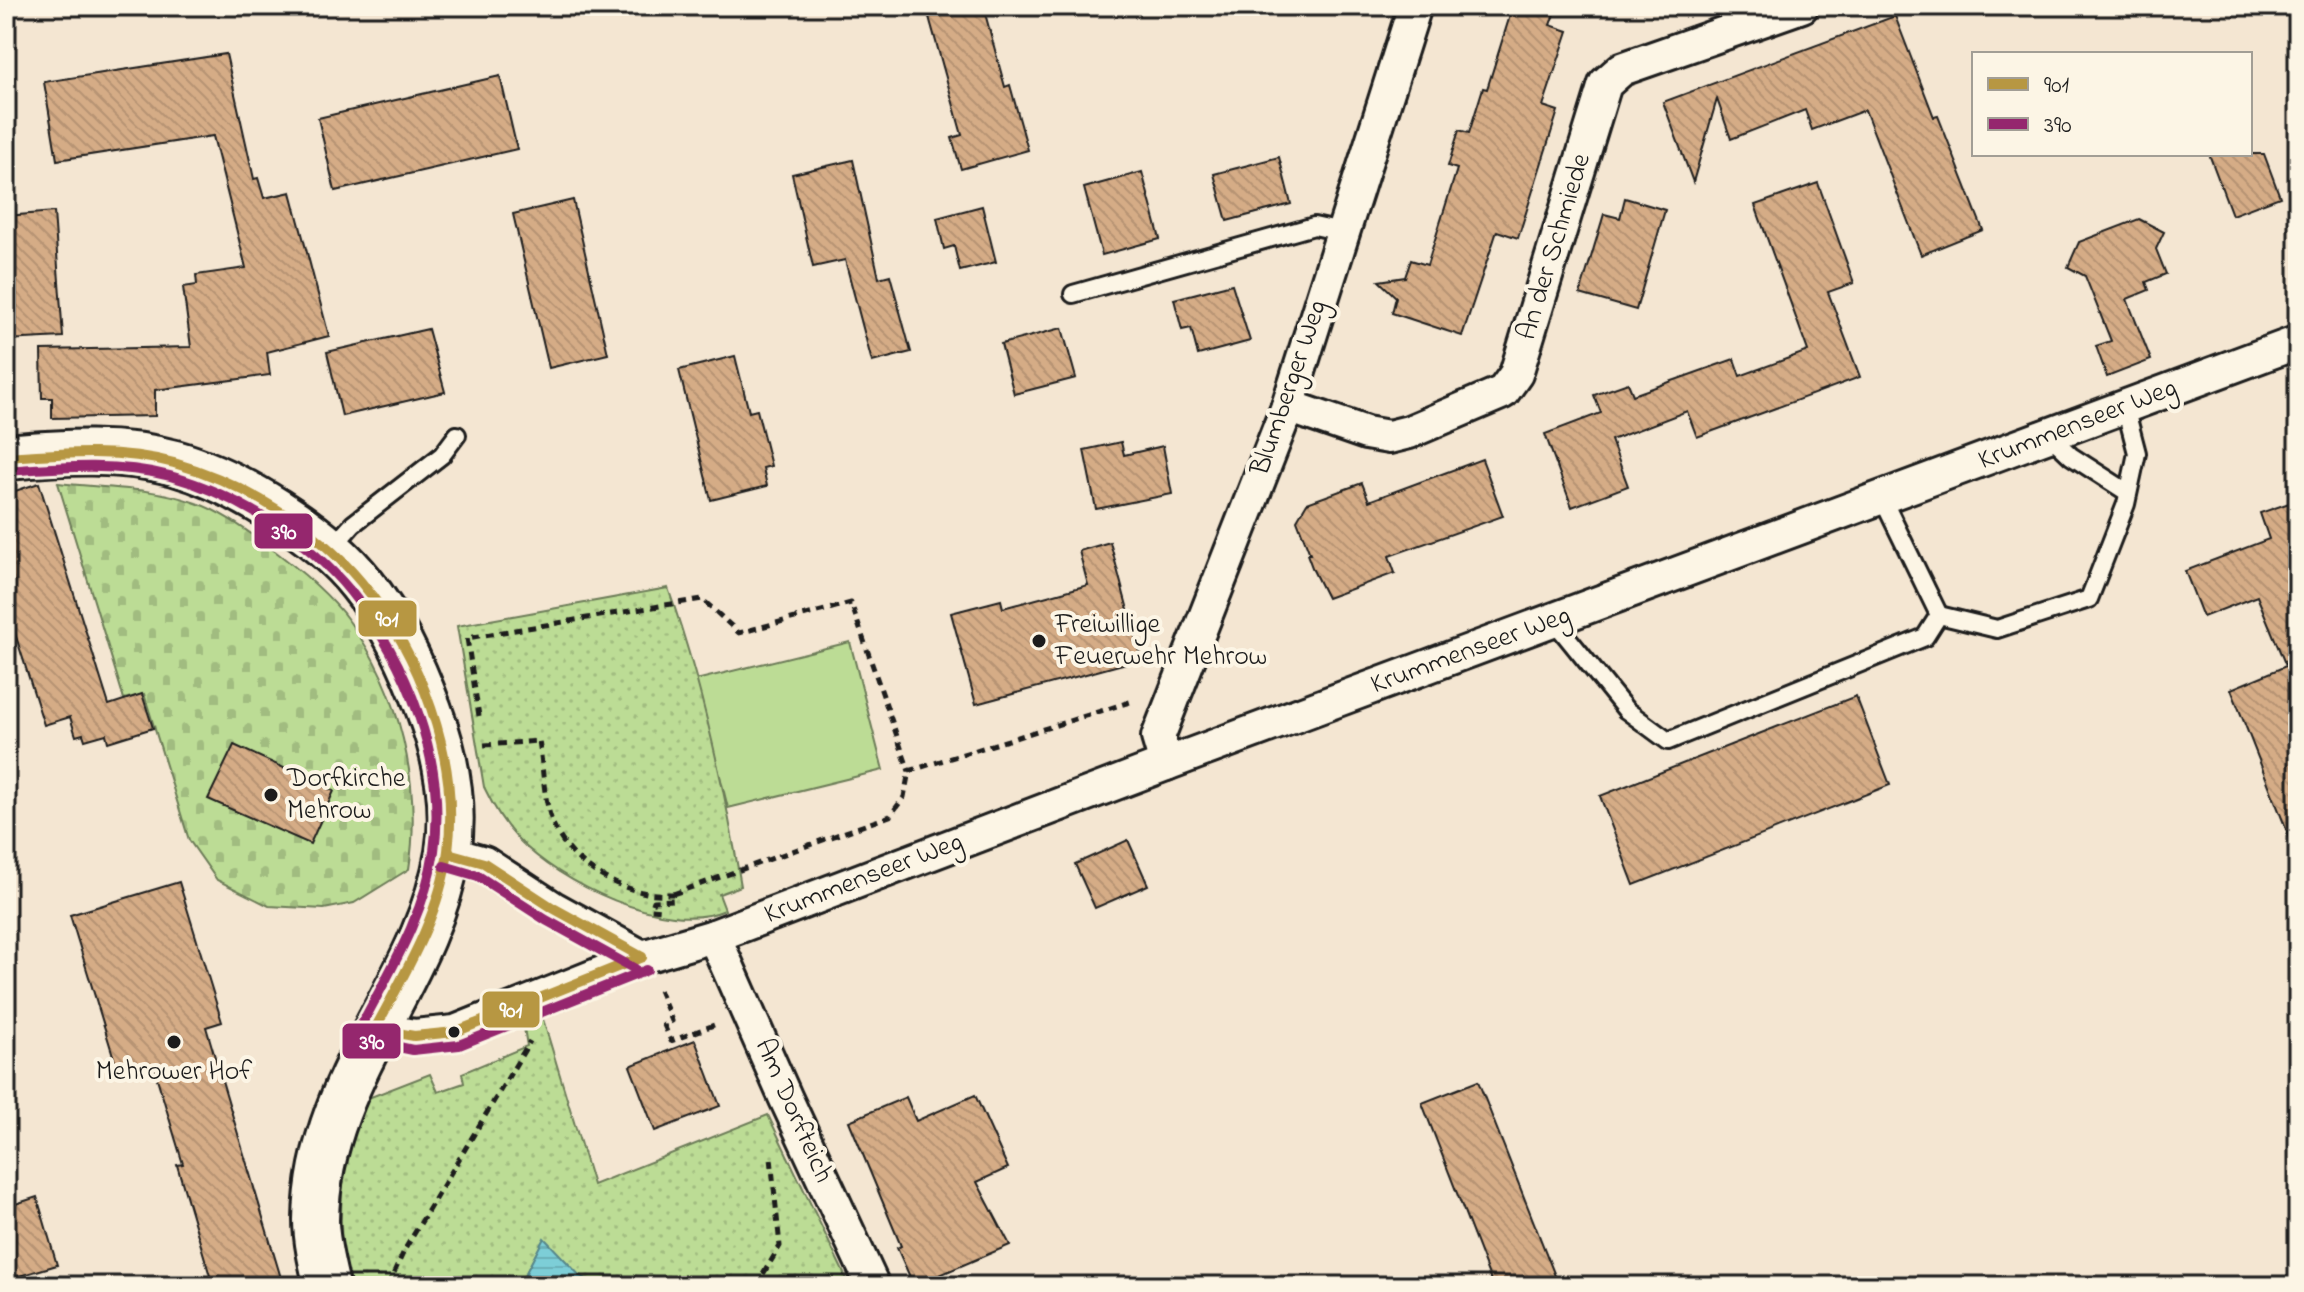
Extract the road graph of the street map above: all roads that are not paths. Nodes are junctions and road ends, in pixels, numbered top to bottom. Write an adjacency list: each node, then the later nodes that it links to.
1 (1415, 6): 3 (street, Blumberger Weg)
2 (1802, 6): 6 (street, An der Schmiede)
3 (1342, 232): 4 (lane); 6 (street, Blumberger Weg)
4 (1073, 294)
5 (2298, 342): 7 (street, Krummenseer Weg)
6 (1288, 406): 16 (street, Blumberger Weg)
7 (2125, 407): 9 (street, Krummenseer Weg); 11 (lane)
8 (457, 435): 13 (lane)
9 (2049, 435): 11 (lane); 12 (street, Krummenseer Weg)
10 (6, 457): 13 (main road)
11 (2127, 492): 14 (lane)
12 (1882, 498): 14 (lane); 15 (street, Krummenseer Weg)
13 (329, 551): 17 (main road)
14 (1939, 615): 15 (lane)
15 (1554, 621): 16 (street, Krummenseer Weg)
16 (1166, 764): 18 (street, Krummenseer Weg)
17 (448, 853): 19 (street); 20 (main road)
18 (714, 936): 19 (street, Krummenseer Weg); 22 (street, Am Dorfteich)
19 (642, 957): 20 (street, Krummenseer Weg)
20 (375, 1029): 21 (main road)
21 (327, 1286)
22 (873, 1286)

